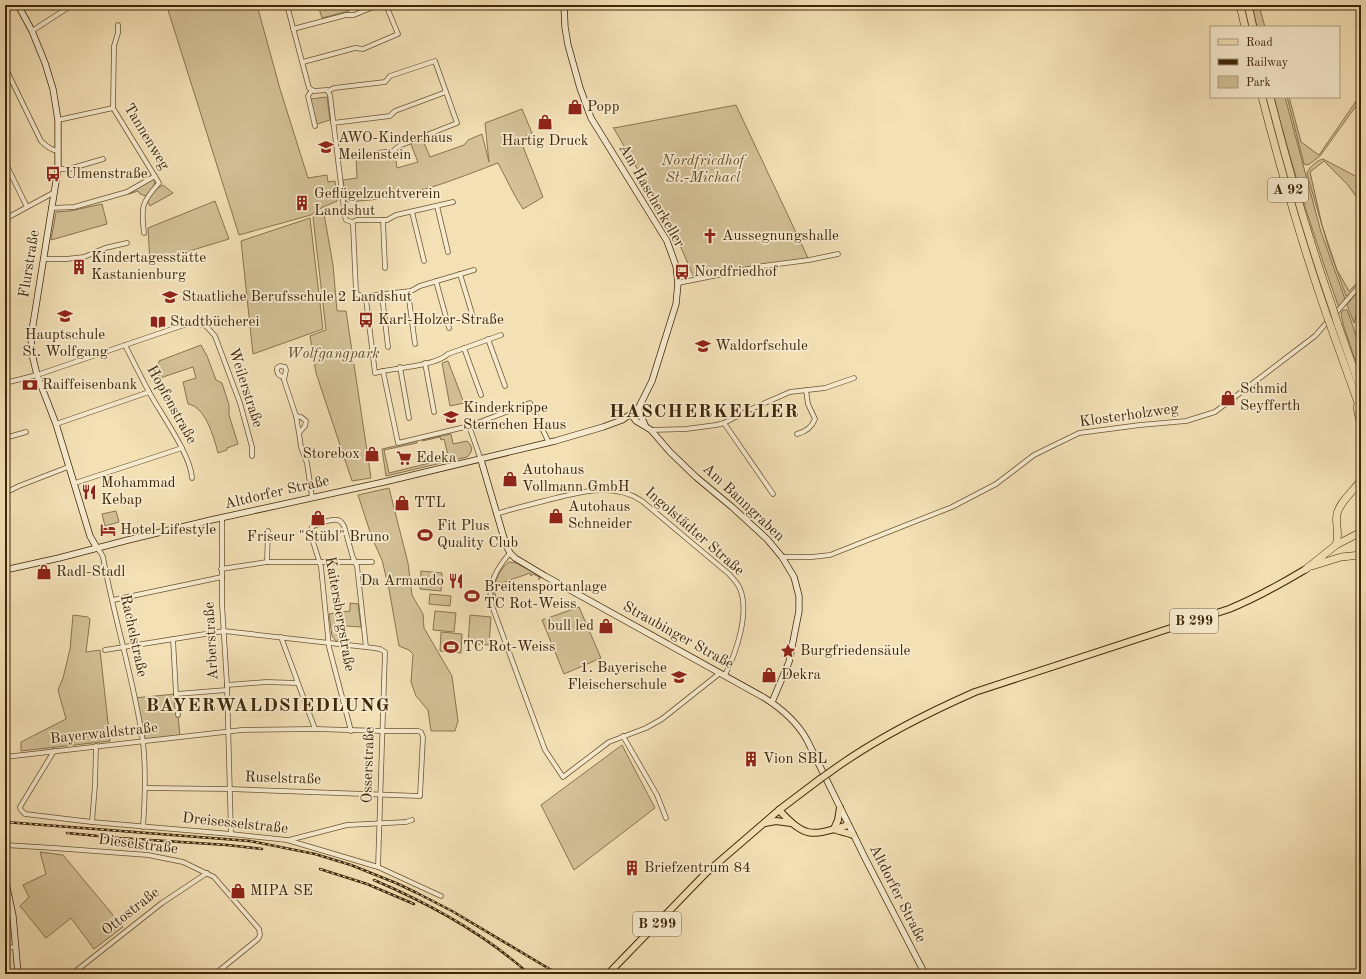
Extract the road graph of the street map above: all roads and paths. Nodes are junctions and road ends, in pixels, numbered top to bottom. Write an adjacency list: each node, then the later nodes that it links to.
1 (18, 5): 13 (main road, Flurstraße)
2 (72, 5): 13 (street)
3 (287, 5): 12 (street)
4 (378, 5): 12 (street)
5 (386, 5): 14 (street)
6 (564, 5): 50 (main road, Am Hascherkeller)
7 (1240, 5): 10 (highway)
8 (1248, 5): 11 (highway)
9 (118, 25): 21 (street, Tannenweg)
10 (1245, 26)
11 (1253, 26)
12 (293, 29): 14 (street)
13 (32, 31): 22 (main road, Flurstraße)
14 (303, 62): 16 (street)
15 (5, 67): 25 (street)
16 (312, 90): 17 (street); 24 (street)
17 (328, 91): 18 (street); 23 (street)
18 (446, 92): 23 (street); 26 (street)
19 (1262, 98): 75 (highway, A 92, bridge)
20 (1270, 98): 63 (highway, A 92, bridge)
21 (113, 108): 22 (street); 30 (street, Tannenweg)
22 (58, 120): 25 (main road, Flurstraße)
23 (334, 123): 26 (street)
24 (315, 126)
25 (58, 151): 29 (main road, Flurstraße)
26 (338, 158): 39 (street)
27 (103, 159): 29 (street)
28 (5, 162): 34 (street)
29 (58, 169): 31 (main road, Flurstraße)
30 (155, 176): 35 (street); 40 (street, Tannenweg)
31 (53, 193): 34 (street); 35 (main road, Flurstraße)
32 (453, 202): 33 (street)
33 (437, 206): 36 (street); 42 (street)
34 (27, 208): 37 (street)
35 (51, 208): 44 (main road, Flurstraße)
36 (412, 212): 38 (street); 45 (street)
37 (5, 219)
38 (383, 220): 39 (street); 46 (street)
39 (352, 222): 54 (street)
40 (144, 233)
41 (127, 243): 44 (street)
42 (448, 252)
43 (838, 254): 50 (street)
44 (44, 259): 68 (main road, Flurstraße)
45 (424, 262)
46 (385, 268)
47 (474, 270): 48 (street)
48 (460, 274): 49 (street); 55 (street)
49 (436, 281): 52 (street); 56 (street)
50 (678, 283): 77 (main road, Am Hascherkeller)
51 (1361, 284): 113 (street, Klosterholzweg)
52 (408, 292): 53 (street); 59 (street)
53 (382, 295): 54 (street); 61 (street)
54 (365, 296): 66 (street)
55 (474, 320)
56 (449, 328)
57 (502, 335): 58 (street)
58 (488, 339): 62 (street); 72 (street)
59 (415, 344)
60 (126, 345): 68 (street, Weilerstraße); 74 (street, Hopfenstraße); 96 (street, Weilerstraße)
61 (388, 347)
62 (464, 348): 64 (street); 76 (street)
63 (1346, 348): 67 (highway); 75 (highway, A 92)
64 (425, 364): 65 (street); 79 (street)
65 (400, 367): 66 (street); 82 (street)
66 (383, 371): 87 (street)
67 (1361, 374)
68 (38, 375): 71 (street, Weilerstraße); 86 (main road, Flurstraße)
69 (283, 377): 81 (street)
70 (854, 378): 73 (street)
71 (5, 383)
72 (505, 386)
73 (806, 390): 85 (street); 92 (street)
74 (149, 392): 86 (street); 95 (street, Hopfenstraße)
75 (1358, 392): 78 (highway, A 92); 88 (highway)
76 (481, 395)
77 (638, 409): 80 (main road, Am Hascherkeller); 89 (main road, Am Banngraben)
78 (1361, 411)
79 (434, 412)
80 (632, 414): 83 (main road, Am Hascherkeller); 84 (main road, Am Banngraben)
81 (296, 416): 91 (street); 91 (street)
82 (409, 418)
83 (622, 420): 84 (main road); 94 (main road, Am Hascherkeller)
84 (636, 420): 89 (main road, Am Banngraben)
85 (724, 422): 89 (street); 103 (street)
86 (56, 424): 98 (main road, Flurstraße)
87 (469, 426): 94 (street); 97 (street)
88 (1361, 427)
89 (648, 429): 113 (main road, Am Banngraben)
90 (26, 432): 93 (street)
91 (299, 432): 104 (street)
92 (797, 434)
93 (5, 438)
94 (552, 442): 97 (main road, Altdorfer Straße)
95 (182, 448): 99 (street, Hopfenstraße); 101 (street)
96 (252, 456)
97 (480, 460): 104 (main road, Altdorfer Straße); 105 (main road)
98 (68, 467): 101 (main road, Flurstraße); 102 (street)
99 (192, 478)
100 (1361, 480): 109 (highway)
101 (75, 483): 110 (main road, Flurstraße)
102 (5, 493)
103 (773, 494)
104 (312, 497): 106 (main road, Altdorfer Straße)
105 (496, 514): 111 (main road); 130 (street, Ingolstädter Straße)
106 (222, 519): 110 (main road, Altdorfer Straße); 119 (street, Arberstraße)
107 (268, 532): 114 (street)
108 (1361, 532): 109 (highway)
109 (1336, 545): 118 (highway)
110 (97, 548): 120 (main road, Altdorfer Straße); 122 (street, Rachelstraße)
111 (510, 553): 130 (main road, Straubinger Straße); 140 (street)
112 (1361, 555): 118 (highway)
113 (782, 557): 134 (main road, Am Banngraben)
114 (267, 562): 115 (street); 119 (street)
115 (319, 562): 116 (street); 116 (street, Kaitersbergstraße); 126 (street, Kaitersbergstraße)
116 (355, 562): 117 (street); 128 (street)
117 (372, 562)
118 (1306, 568): 150 (main road, B 299, bridge)
119 (221, 569): 121 (street, Arberstraße)
120 (5, 570)
121 (222, 577): 122 (street); 123 (street, Arberstraße)
122 (113, 600): 127 (street, Rachelstraße)
123 (224, 631): 124 (street); 125 (street); 132 (street, Arberstraße)
124 (281, 637): 126 (street); 131 (street)
125 (174, 639): 127 (street); 133 (street)
126 (329, 643): 128 (street); 137 (street, Kaitersbergstraße)
127 (123, 646): 129 (street); 141 (street, Rachelstraße)
128 (366, 647): 138 (street, Osserstraße)
129 (105, 650)
130 (722, 674): 134 (main road, Straubinger Straße); 140 (street)
131 (297, 683): 132 (street); 136 (street)
132 (227, 688): 133 (street); 139 (street, Arberstraße)
133 (176, 694): 135 (street)
134 (772, 702): 149 (main road, Straubinger Straße)
135 (178, 715)
136 (315, 729): 137 (street, Bayerwaldstraße); 139 (street, Bayerwaldstraße)
137 (352, 731): 138 (street, Bayerwaldstraße)
138 (383, 731): 147 (street, Osserstraße); 148 (street, Bayerwaldstraße)
139 (227, 732): 141 (street, Bayerwaldstraße); 146 (street, Arberstraße)
140 (623, 736): 151 (street)
141 (143, 742): 142 (street, Bayerwaldstraße); 145 (street, Rachelstraße)
142 (96, 746): 143 (street, Bayerwaldstraße); 153 (street)
143 (54, 751): 144 (street, Bayerwaldstraße); 153 (street, Dreisesselstraße)
144 (5, 757)
145 (145, 788): 146 (street, Ruselstraße); 158 (street, Rachelstraße)
146 (230, 789): 147 (street, Ruselstraße); 160 (street, Arberstraße)
147 (380, 795): 148 (street, Ruselstraße); 155 (street, Osserstraße)
148 (420, 796)
149 (840, 808): 157 (main road, Straubinger Straße); 159 (main road)
150 (779, 810): 154 (main road); 156 (main road, B 299)
151 (666, 818)
152 (412, 820): 155 (street)
153 (92, 822): 158 (street, Dreisesselstraße)
154 (791, 822): 156 (main road); 159 (main road)
155 (380, 823): 162 (street); 164 (street, Osserstraße)
156 (763, 824): 175 (main road, B 299)
157 (848, 825): 159 (main road); 161 (main road, Altdorfer Straße)
158 (144, 827): 160 (street, Dreisesselstraße)
159 (834, 829): 161 (main road)
160 (231, 834): 162 (street, Dreisesselstraße)
161 (853, 836): 176 (main road, Altdorfer Straße)
162 (287, 840): 164 (street, Dreisesselstraße)
163 (5, 845): 165 (street, Dieselstraße)
164 (378, 867): 167 (street, Dreisesselstraße)
165 (207, 873): 170 (street, Dieselstraße); 172 (street, Ottostraße)
166 (5, 878): 168 (main road)
167 (441, 896)
168 (16, 947): 169 (street); 171 (main road)
169 (5, 948)
170 (223, 968): 173 (street); 174 (street)
171 (18, 974)
172 (72, 974)
173 (215, 974)
174 (228, 974)
175 (608, 974)
176 (925, 974)

